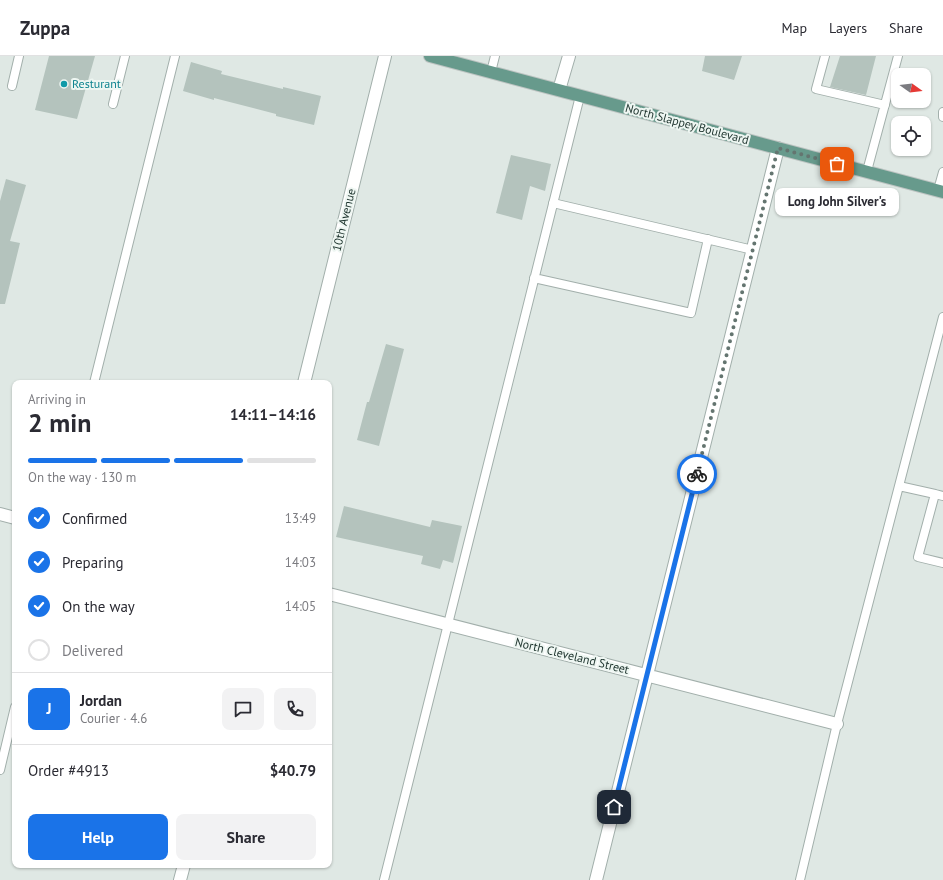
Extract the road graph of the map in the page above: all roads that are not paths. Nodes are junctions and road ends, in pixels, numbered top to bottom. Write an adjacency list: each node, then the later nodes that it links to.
1 (18, 56): 11 (lane)
2 (125, 56): 14 (lane)
3 (175, 56): 27 (lane)
4 (385, 56): 28 (street, 10th Avenue)
5 (430, 56): 10 (main road, North Slappey Boulevard)
6 (496, 56): 10 (lane)
7 (569, 56): 12 (street)
8 (825, 56): 15 (lane)
9 (898, 56): 15 (lane)
10 (491, 72): 12 (main road, North Slappey Boulevard)
11 (12, 86)
12 (559, 90): 13 (main road, North Slappey Boulevard)
13 (580, 96): 18 (main road, North Slappey Boulevard); 22 (lane)
14 (113, 104)
15 (885, 105): 19 (lane)
16 (943, 112): 17 (lane)
17 (943, 117)
18 (778, 148): 19 (main road, North Slappey Boulevard); 24 (street)
19 (867, 172): 21 (main road, North Slappey Boulevard)
20 (943, 172): 21 (lane)
21 (940, 191)
22 (553, 202): 23 (lane); 25 (lane)
23 (708, 239): 24 (lane); 25 (lane)
24 (753, 250): 36 (street)
25 (534, 278): 35 (lane)
26 (943, 317): 29 (lane)
27 (95, 380)
28 (305, 380)
29 (899, 486): 30 (lane); 38 (lane)
30 (939, 495): 33 (lane)
31 (0, 514): 32 (street)
32 (12, 517)
33 (943, 563)
34 (332, 595): 35 (street, North Cleveland Street)
35 (447, 624): 36 (street, North Cleveland Street); 42 (lane)
36 (647, 675): 38 (street, North Cleveland Street); 43 (street)
37 (12, 720): 39 (lane)
38 (837, 724): 44 (lane)
39 (0, 770)
40 (183, 868): 41 (street)
41 (180, 880)
42 (384, 880)
43 (596, 880)
44 (800, 880)

